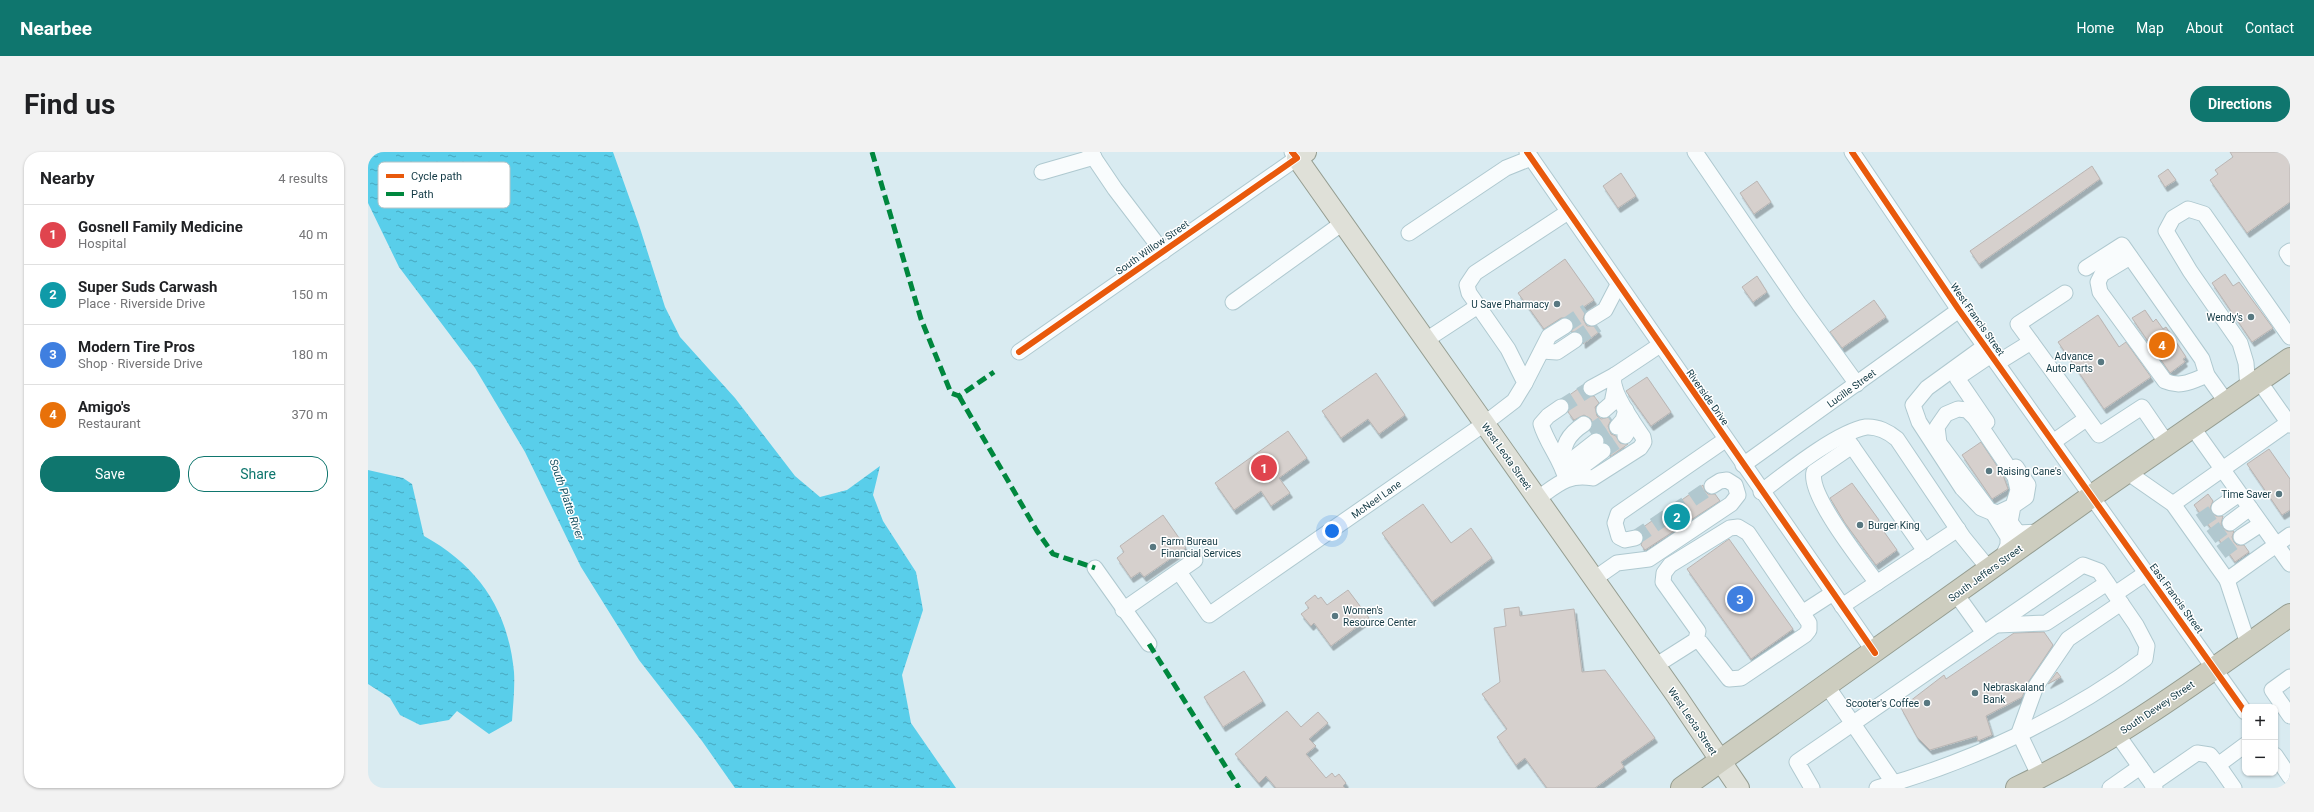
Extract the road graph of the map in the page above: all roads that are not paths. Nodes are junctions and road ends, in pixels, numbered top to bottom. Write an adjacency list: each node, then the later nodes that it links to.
1 (1695, 152): 31 (street)
2 (1852, 152): 19 (street, West Francis Street)
3 (1298, 154): 8 (main road, West Leota Street); 11 (street, South Willow Street)
4 (1092, 155): 6 (street); 11 (street)
5 (1529, 155): 7 (street, Riverside Drive); 9 (street)
6 (1042, 172)
7 (1568, 212): 15 (street, Riverside Drive); 18 (street)
8 (1344, 222): 17 (street); 22 (main road, West Leota Street)
9 (1409, 233)
10 (2290, 251): 13 (street)
11 (1163, 252): 25 (street, South Willow Street)
12 (2130, 257): 14 (street); 28 (street); 28 (street)
13 (2290, 258)
14 (2086, 268)
15 (1618, 285): 15 (street); 24 (street, Riverside Drive)
16 (2065, 293): 23 (street)
17 (1233, 302)
18 (1478, 306): 22 (street); 30 (street)
19 (1959, 310): 26 (street, West Francis Street); 31 (street, Lucille Street)
20 (1570, 333): 30 (street, McNeel Lane)
21 (2290, 337): 32 (street)
22 (1426, 340): 38 (main road, West Leota Street)
23 (2031, 342): 26 (street); 37 (street)
24 (1660, 345): 34 (street); 41 (street, Riverside Drive)
25 (1019, 352)
26 (1991, 355): 29 (street); 43 (street, West Francis Street)
27 (2290, 359): 32 (highway, South Jeffers Street)
28 (2207, 375): 35 (street)
29 (1951, 376): 56 (street); 59 (street)
30 (1525, 383): 38 (street, McNeel Lane)
31 (1857, 384): 46 (street, Lucille Street)
32 (2253, 385): 35 (highway, South Jeffers Street); 39 (street)
33 (1591, 388): 34 (street)
34 (1621, 398): 34 (street); 47 (street)
35 (2227, 404): 40 (highway, South Jeffers Street)
36 (1562, 407): 47 (street)
37 (2086, 419): 43 (street); 44 (street)
38 (1484, 424): 54 (main road, West Leota Street); 73 (street, McNeel Lane)
39 (2289, 424): 45 (street)
40 (2193, 428): 44 (highway, South Jeffers Street); 45 (street)
41 (1726, 440): 46 (street, Riverside Drive); 66 (street)
42 (1849, 441): 51 (street); 62 (street); 68 (street); 77 (street)
43 (2053, 442): 53 (street, West Francis Street)
44 (2168, 445): 48 (highway, South Jeffers Street)
45 (2221, 468): 52 (street); 55 (street)
46 (1746, 470): 49 (street, Lucille Street); 51 (street, Riverside Drive)
47 (1564, 472): 47 (street); 54 (street)
48 (2127, 472): 53 (highway, South Jeffers Street); 55 (street)
49 (1735, 485): 50 (street); 75 (street)
50 (1712, 486)
51 (1761, 492): 78 (street, Riverside Drive)
52 (2239, 494): 57 (street); 58 (street)
53 (2092, 496): 63 (highway, South Jeffers Street); 74 (street, East Francis Street)
54 (1537, 499): 75 (main road, West Leota Street)
55 (2172, 504): 76 (street)
56 (2013, 506): 59 (street); 59 (street); 63 (street)
57 (2219, 508)
58 (2250, 508): 60 (street); 61 (street)
59 (1993, 513): 71 (street)
60 (2230, 523)
61 (2261, 524): 65 (street); 67 (street)
62 (1958, 529): 68 (street); 71 (street)
63 (2042, 532): 71 (highway, South Jeffers Street)
64 (2290, 535): 67 (street)
65 (2241, 537)
66 (1635, 538)
67 (2276, 545): 70 (street); 76 (street)
68 (1925, 551): 77 (street)
69 (1195, 560): 73 (street)
70 (2290, 564)
71 (1995, 565): 79 (highway, South Jeffers Street)
72 (1095, 568): 82 (street)
73 (1179, 572): 82 (street)
74 (2146, 573): 80 (street); 92 (street, East Francis Street)
75 (1594, 579): 91 (main road, West Leota Street)
76 (2227, 580): 89 (street)
77 (1876, 583): 81 (street)
78 (1833, 593): 81 (street, Riverside Drive); 83 (street)
79 (1956, 594): 86 (street); 90 (highway, South Jeffers Street)
80 (2115, 594): 85 (street); 85 (street); 98 (street); 98 (street)
81 (1842, 606): 90 (street, Riverside Drive)
82 (1123, 610): 88 (street)
83 (1802, 613): 87 (street); 87 (street)
84 (2290, 615): 89 (highway, South Dewey Street)
85 (1996, 625): 86 (street)
86 (1984, 633): 97 (street)
87 (1696, 640): 91 (street)
88 (1149, 644)
89 (2248, 644): 92 (highway, South Dewey Street)
90 (1875, 653): 94 (highway, South Jeffers Street)
91 (1655, 666): 102 (main road, West Leota Street)
92 (2214, 668): 95 (street, East Francis Street); 99 (highway, South Dewey Street)
93 (2290, 677): 96 (street)
94 (1827, 686): 97 (street); 102 (highway, South Jeffers Street)
95 (2242, 708)
96 (2290, 716)
97 (1854, 724): 107 (street); 111 (street)
98 (2019, 733): 106 (street); 107 (street)
99 (2117, 734): 104 (street); 106 (highway, South Dewey Street)
100 (2242, 747): 103 (street)
101 (2278, 759): 105 (street)
102 (1720, 761): 109 (highway, South Jeffers Street); 110 (main road, West Leota Street)
103 (2218, 764): 108 (street); 115 (street)
104 (2140, 767): 108 (street); 114 (street)
105 (2289, 775)
106 (2040, 777): 113 (highway, South Dewey Street)
107 (1896, 786): 112 (street)
108 (2154, 786)
109 (1682, 788)
110 (1739, 788)
111 (1812, 788)
112 (1877, 788)
113 (2018, 788)
114 (2110, 788)
115 (2234, 788)

